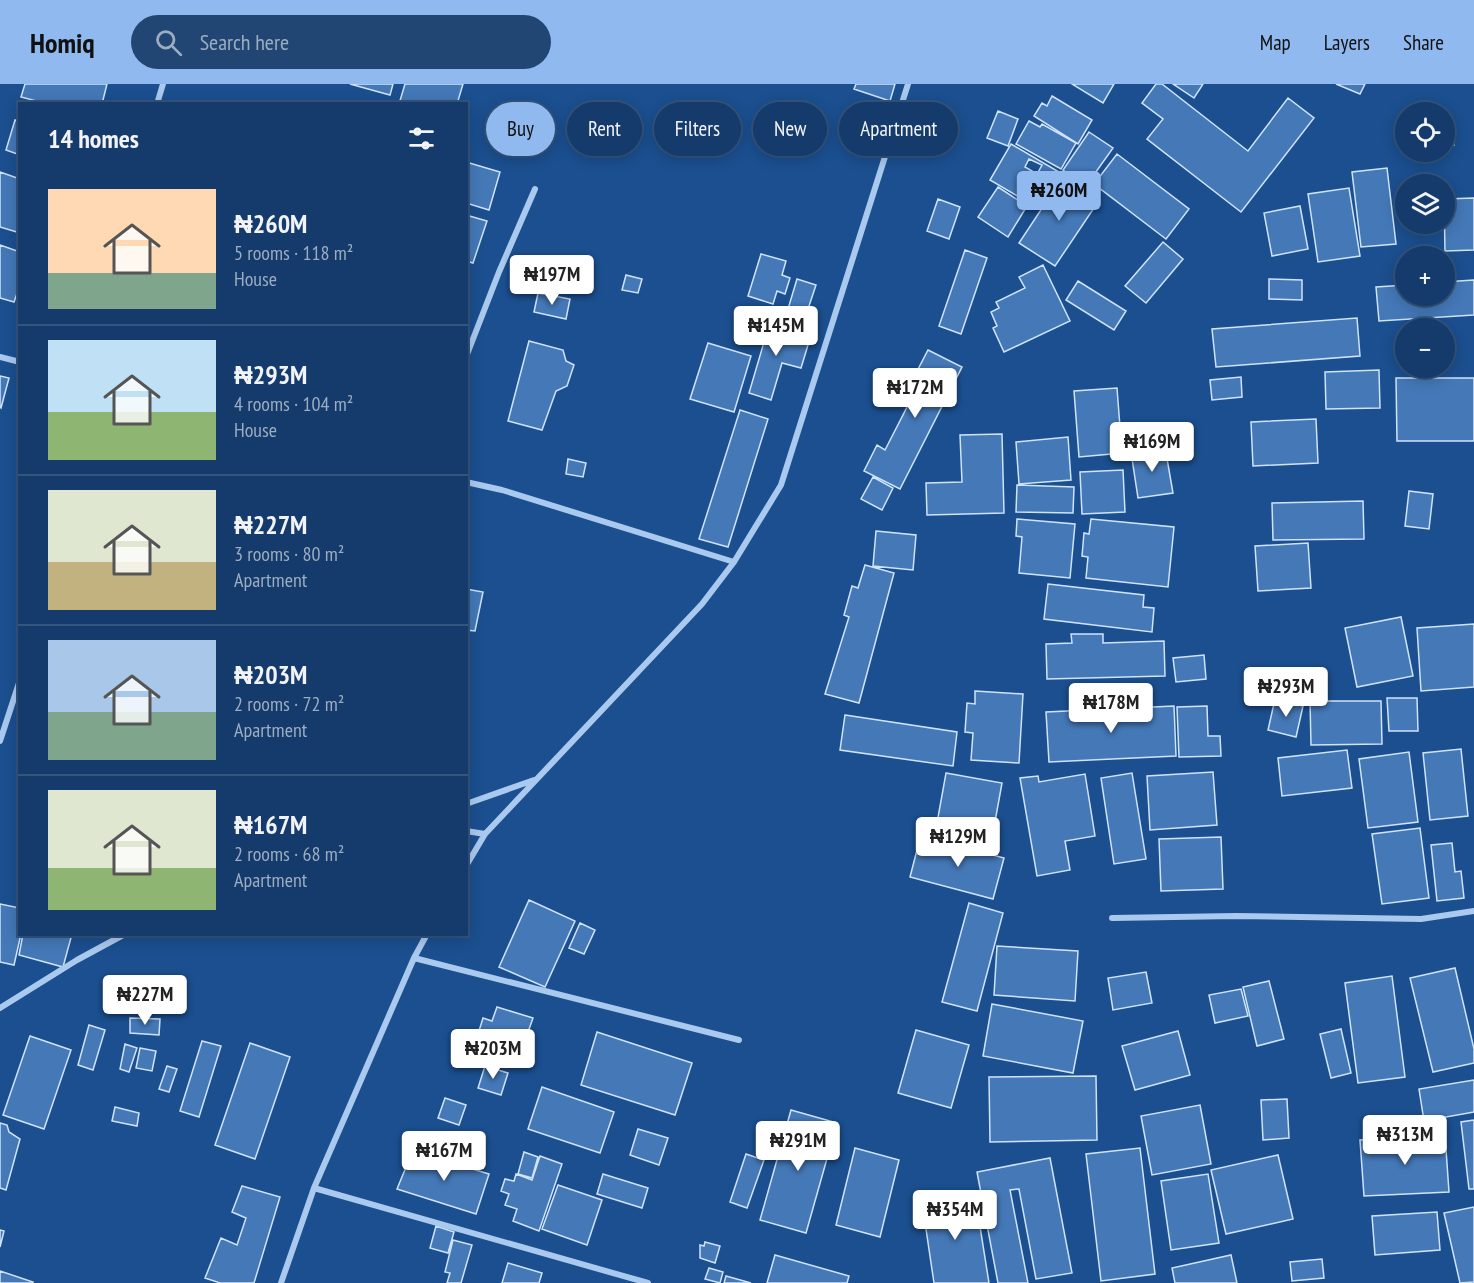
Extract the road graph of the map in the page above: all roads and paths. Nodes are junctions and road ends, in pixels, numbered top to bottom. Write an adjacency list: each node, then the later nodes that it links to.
1 (163, 84): 3 (street)
2 (908, 84): 9 (street)
3 (158, 102)
4 (535, 189): 5 (street)
5 (468, 352)
6 (0, 357): 7 (street)
7 (18, 362)
8 (468, 482): 9 (street)
9 (734, 562): 12 (street)
10 (18, 686): 11 (street)
11 (0, 741)
12 (537, 779): 13 (street); 15 (street)
13 (468, 803)
14 (468, 831): 15 (street)
15 (485, 834): 16 (street)
16 (468, 863)
17 (1474, 911): 18 (street)
18 (1112, 918)
19 (121, 936): 22 (street)
20 (426, 936): 21 (street)
21 (414, 958): 23 (street); 24 (street)
22 (0, 1008)
23 (739, 1040)
24 (314, 1188): 25 (street); 26 (street)
25 (280, 1283)
26 (648, 1283)

